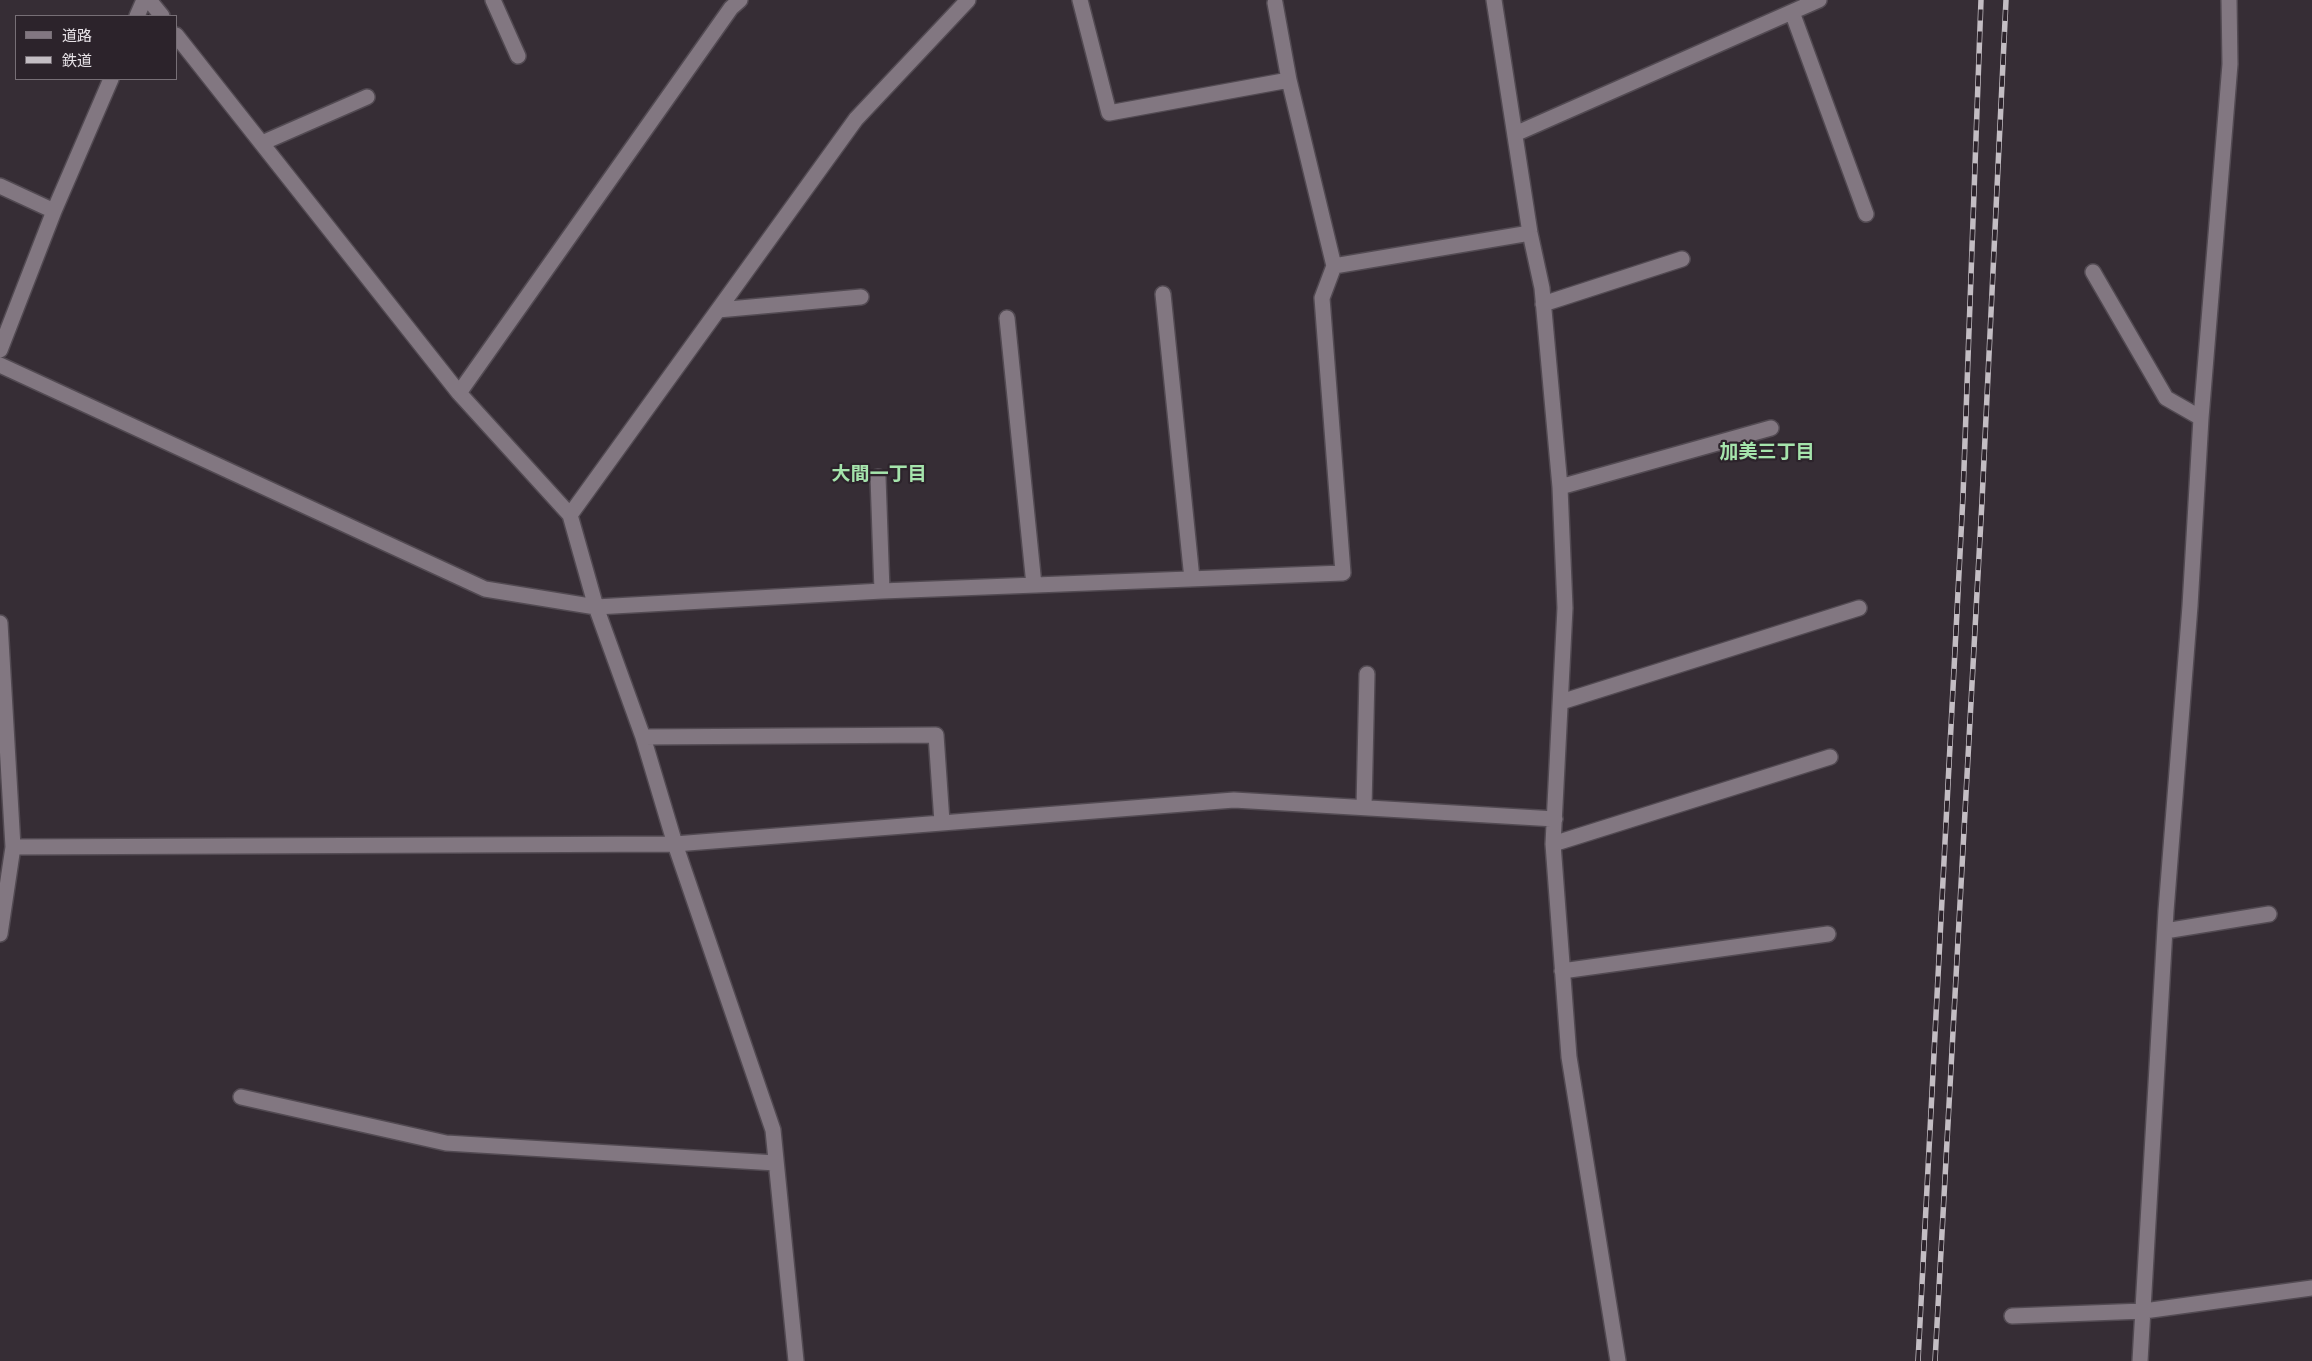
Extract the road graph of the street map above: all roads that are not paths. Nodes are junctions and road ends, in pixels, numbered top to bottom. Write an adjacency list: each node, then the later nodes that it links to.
1 (144, 0): 12 (street)
2 (149, 0): 13 (street)
3 (493, 0): 15 (street)
4 (740, 0): 35 (street)
5 (968, 0): 31 (street)
6 (1080, 0): 17 (street)
7 (1494, 0): 19 (street)
8 (1819, 0): 11 (street)
9 (2229, 0): 36 (street)
10 (1275, 3): 17 (street)
11 (1792, 12): 19 (street); 23 (street)
12 (138, 15)
13 (161, 15)
14 (178, 38): 20 (street)
15 (518, 56)
16 (110, 80): 22 (street)
17 (1289, 80): 26 (street)
18 (366, 97): 20 (street)
19 (1515, 134): 24 (street)
20 (262, 143): 35 (street)
21 (0, 186): 22 (street)
22 (54, 211): 33 (street)
23 (1866, 214)
24 (1530, 233): 26 (street); 30 (street)
25 (1682, 259): 30 (street)
26 (1334, 266): 41 (street)
27 (2093, 272): 36 (street)
28 (1163, 294): 41 (street)
29 (861, 297): 31 (street)
30 (1543, 304): 39 (street)
31 (718, 310): 40 (street)
32 (1007, 318): 42 (street)
33 (0, 350)
34 (0, 365): 44 (street)
35 (459, 393): 40 (street)
36 (2201, 418): 58 (street)
37 (1771, 428): 39 (street)
38 (878, 477): 43 (street)
39 (1560, 487): 48 (street)
40 (570, 515): 44 (street)
41 (1192, 579): 42 (street)
42 (1034, 585): 43 (street)
43 (882, 591): 44 (street)
44 (596, 607): 49 (street)
45 (1859, 608): 48 (street)
46 (0, 623): 56 (street)
47 (1367, 674): 51 (street)
48 (1561, 702): 52 (street)
49 (643, 737): 53 (street); 54 (street)
50 (1830, 757): 55 (street)
51 (1364, 807): 52 (street); 53 (street)
52 (1555, 819): 55 (street)
53 (942, 822): 54 (street)
54 (675, 844): 56 (street); 63 (street)
55 (1553, 844): 61 (street)
56 (13, 847): 59 (street)
57 (2270, 914): 58 (street)
58 (2165, 932): 65 (street)
59 (0, 934)
60 (1828, 934): 61 (street)
61 (1562, 971): 68 (street)
62 (241, 1097): 63 (street)
63 (776, 1163): 67 (street)
64 (2312, 1288): 65 (street)
65 (2144, 1311): 66 (street); 69 (street)
66 (2012, 1316)
67 (796, 1361)
68 (1614, 1361)
69 (2140, 1361)

